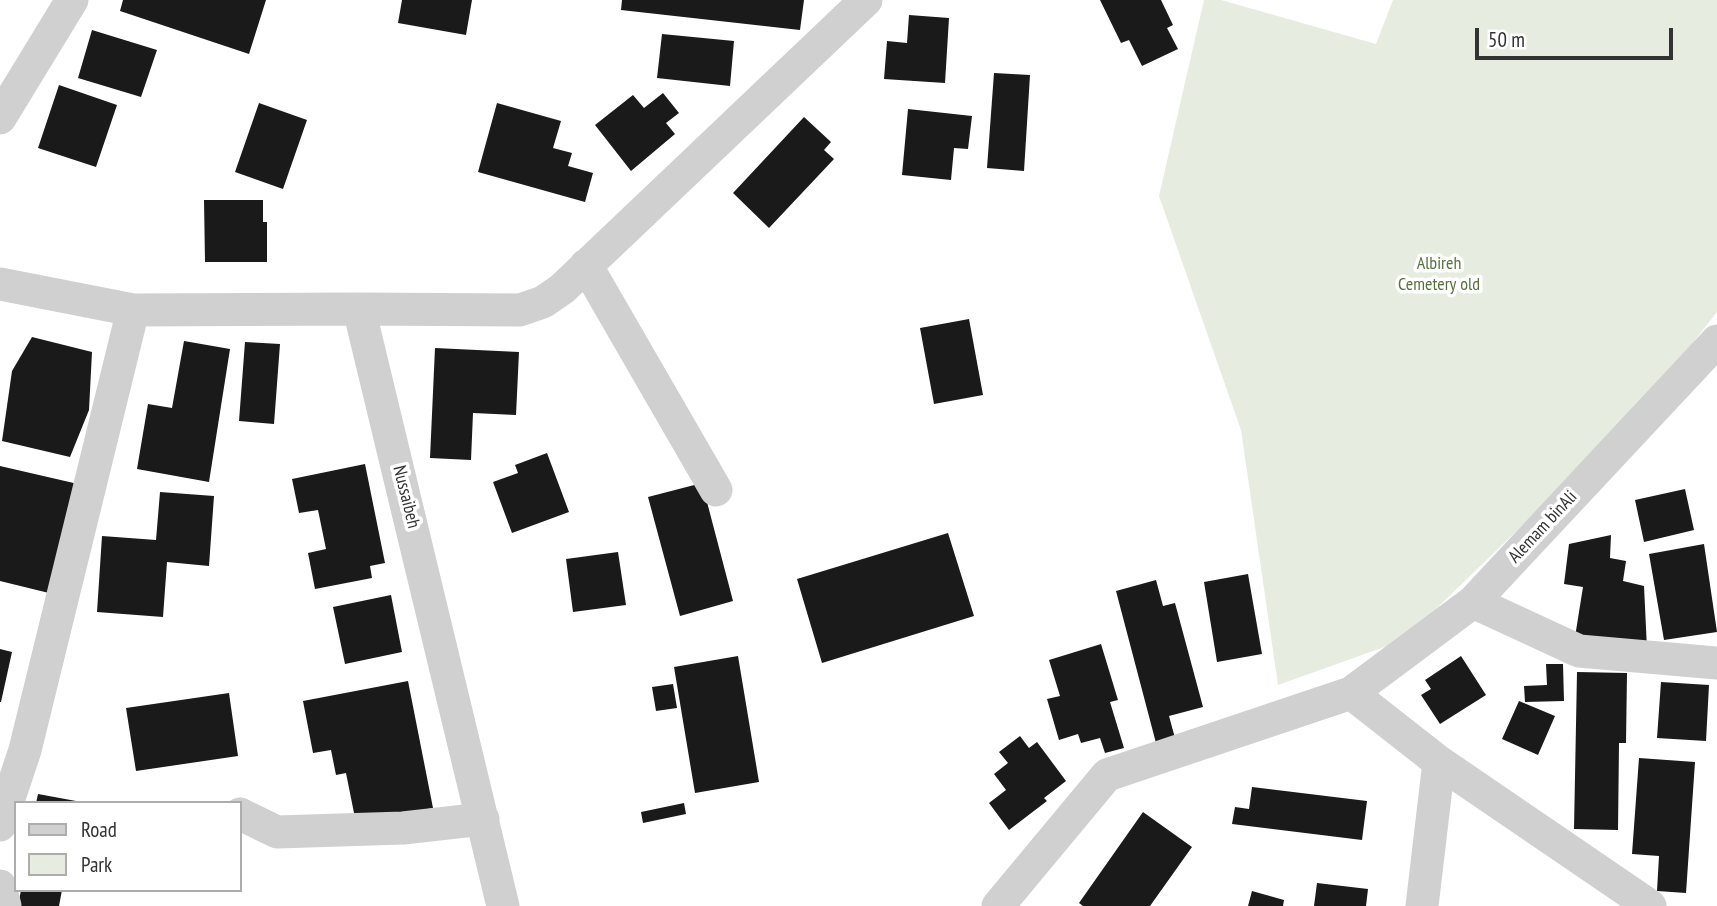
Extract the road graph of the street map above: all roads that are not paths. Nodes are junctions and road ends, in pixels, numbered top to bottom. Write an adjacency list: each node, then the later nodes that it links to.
1 (72, 0): 3 (street)
2 (866, 0): 4 (street)
3 (0, 118)
4 (586, 265): 6 (street); 9 (street)
5 (0, 284): 7 (street)
6 (359, 309): 7 (street); 15 (street, Nussaibeh)
7 (133, 310): 16 (street)
8 (1717, 341): 10 (street, Alemam binAli)
9 (716, 490)
10 (1474, 602): 11 (street); 12 (street, Alemam binAli)
11 (1717, 663)
12 (1350, 693): 13 (street); 20 (street, Alemam binAli)
13 (1439, 762): 21 (street); 22 (street)
14 (242, 815): 15 (street)
15 (483, 819): 19 (street, Nussaibeh)
16 (0, 825)
17 (0, 886): 18 (street)
18 (5, 906)
19 (503, 906)
20 (998, 906)
21 (1422, 906)
22 (1650, 906)

